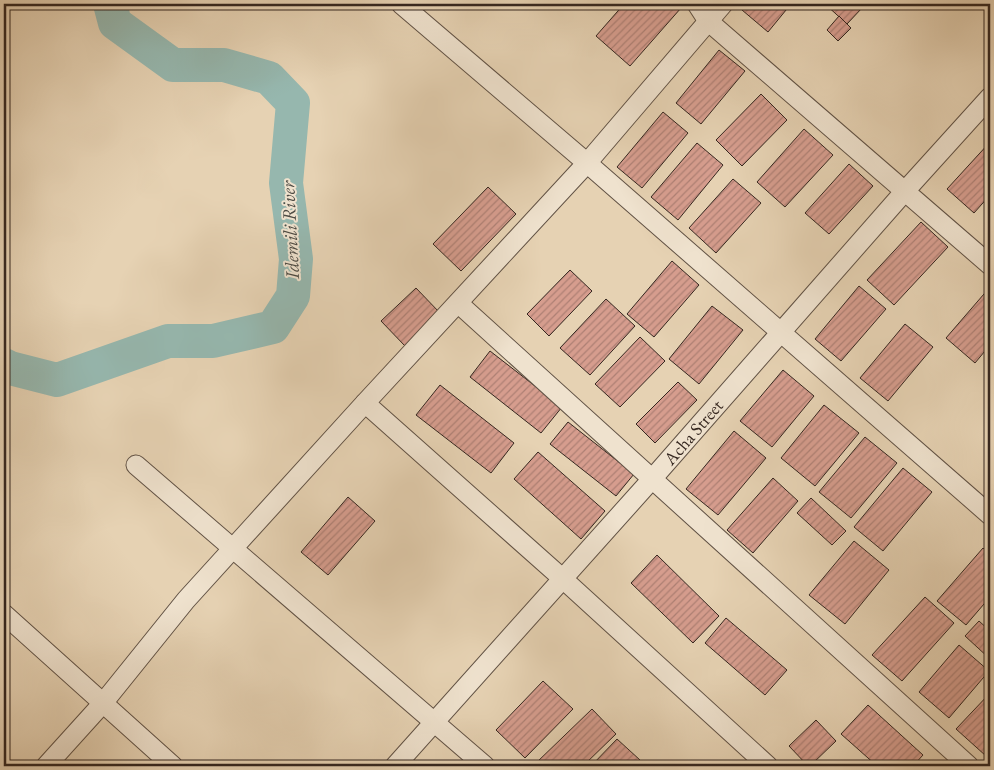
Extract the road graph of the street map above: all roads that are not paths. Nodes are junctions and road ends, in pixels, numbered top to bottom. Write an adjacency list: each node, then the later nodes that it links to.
1 (401, 4): 6 (street)
2 (697, 4): 4 (street)
3 (723, 4): 4 (street)
4 (708, 21): 6 (street); 7 (street)
5 (990, 97): 7 (street, Acha Street)
6 (587, 163): 9 (street); 10 (street)
7 (905, 192): 8 (street); 10 (street, Acha Street)
8 (990, 265)
9 (458, 303): 11 (street); 13 (street)
10 (782, 332): 13 (street, Acha Street); 14 (street)
11 (366, 403): 15 (street); 16 (street)
12 (136, 465): 15 (street)
13 (652, 479): 16 (street, Acha Street); 25 (street)
14 (990, 515)
15 (233, 548): 18 (street); 19 (street)
16 (563, 579): 19 (street, Acha Street); 24 (street)
17 (4, 614): 18 (street)
18 (102, 703): 20 (street); 21 (street)
19 (435, 722): 22 (street, Acha Street); 23 (street)
20 (46, 766)
21 (173, 766)
22 (395, 766)
23 (485, 766)
24 (768, 766)
25 (969, 766)

